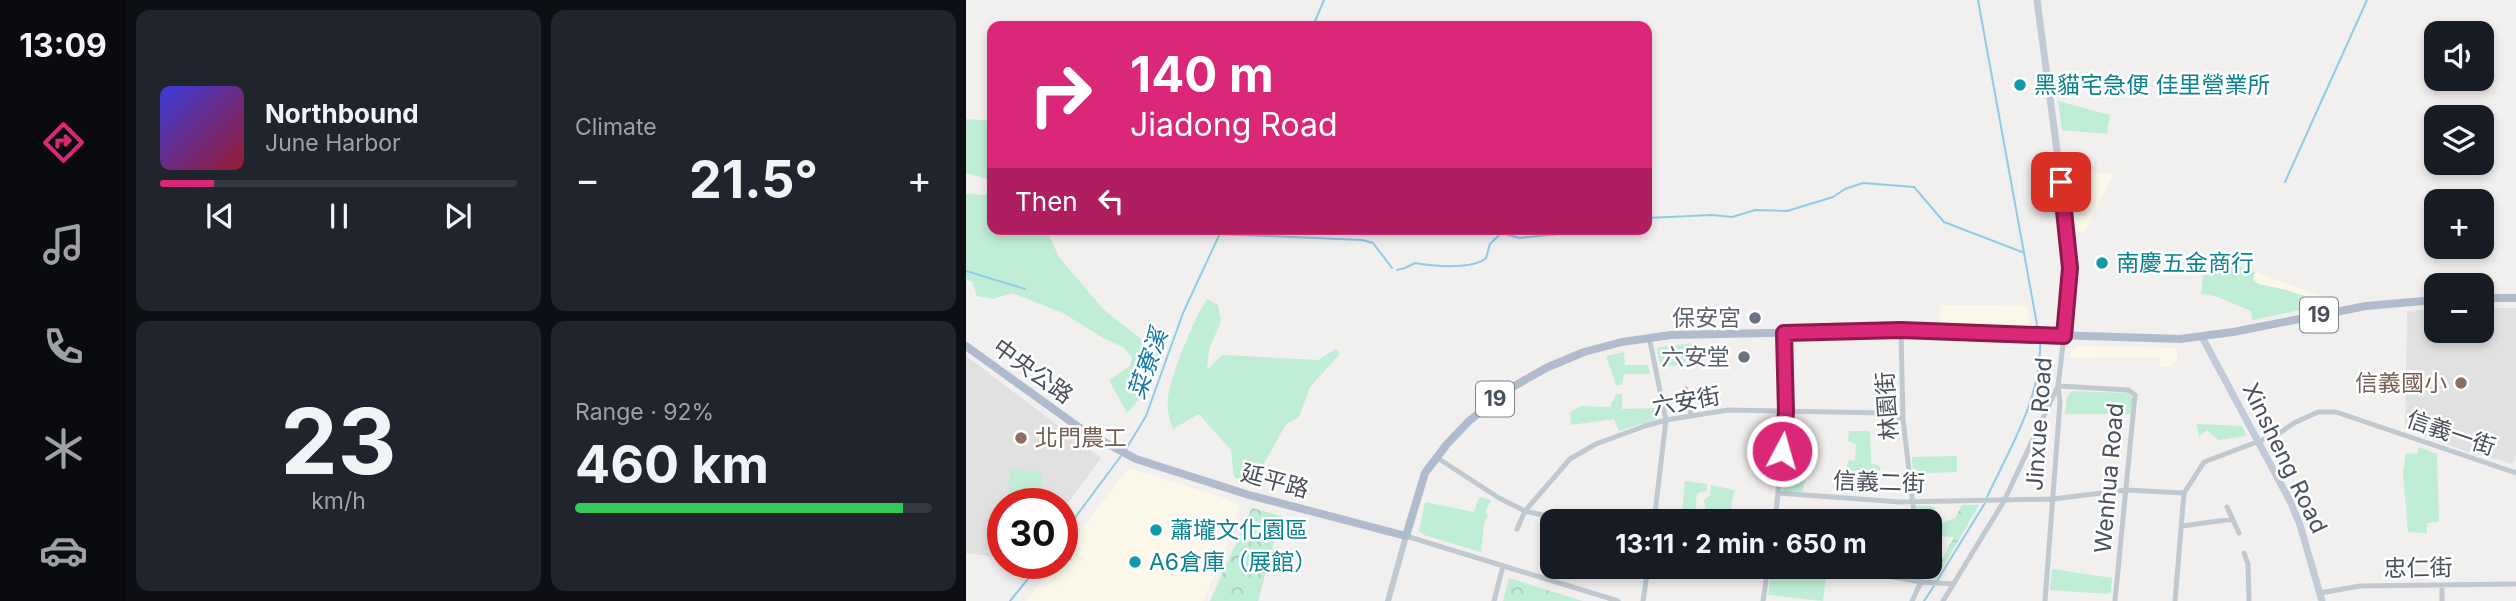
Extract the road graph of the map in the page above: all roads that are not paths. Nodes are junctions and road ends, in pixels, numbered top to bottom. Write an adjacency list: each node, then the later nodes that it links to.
1 (2037, 0): 7 (main road, Jinxue Road)
2 (2494, 298): 3 (main road)
3 (2516, 298)
4 (2424, 301): 9 (main road, 19)
5 (1901, 330): 6 (main road, 19); 7 (main road, 19); 15 (street, 林園街)
6 (1784, 333): 8 (main road, 19); 13 (street)
7 (2064, 336): 9 (main road, 19); 11 (street, Jinxue Road)
8 (1649, 337): 16 (street); 18 (main road, 19)
9 (2202, 337): 17 (main road, Xinsheng Road)
10 (966, 346): 19 (main road, 中央公路)
11 (2058, 386): 21 (street, Wenhua Road); 24 (street, Jinxue Road); 25 (street)
12 (1686, 389): 14 (street)
13 (1786, 412): 14 (street, 六安街); 15 (street, 六安街); 22 (street)
14 (1691, 416): 16 (street, 六安街)
15 (1903, 419): 26 (street, 林園街)
16 (1666, 420): 28 (street); 31 (street, 六安街)
17 (2258, 441): 20 (street, 信義一街); 23 (street); 48 (main road, Xinsheng Road)
18 (1436, 457): 31 (street); 37 (main road, 19)
19 (1136, 459): 37 (main road, 延平路)
20 (2516, 473)
21 (2126, 489): 23 (street); 24 (street); 57 (street, Wenhua Road)
22 (1778, 493): 26 (street, 信義二街); 29 (street)
23 (2184, 494): 34 (street)
24 (2053, 499): 25 (street); 56 (street, Jinxue Road)
25 (2004, 501): 26 (street, 信義二街); 45 (street)
26 (1913, 502): 30 (street, 林園街)
27 (2227, 507): 33 (street)
28 (1656, 509)
29 (1776, 509)
30 (1914, 509)
31 (1525, 511): 32 (street); 35 (street, 六安街)
32 (1540, 514)
33 (2233, 519): 34 (street); 36 (street)
34 (2182, 526): 58 (street)
35 (1517, 529)
36 (2239, 533)
37 (1406, 536): 39 (street); 49 (street)
38 (2244, 553): 59 (street)
39 (1503, 566): 50 (street); 51 (street)
40 (1646, 579): 52 (street)
41 (1766, 579): 53 (street)
42 (1904, 579): 44 (street)
43 (1921, 579): 44 (street)
44 (1921, 582): 45 (street); 54 (street)
45 (1953, 584): 55 (street)
46 (2516, 584): 47 (street, 忠仁街)
47 (2442, 585): 48 (street, 忠仁街); 60 (street)
48 (2321, 597)
49 (1388, 601)
50 (1494, 601)
51 (1618, 601)
52 (1643, 601)
53 (1763, 601)
54 (1912, 601)
55 (1943, 601)
56 (2045, 601)
57 (2115, 601)
58 (2175, 601)
59 (2249, 601)
60 (2442, 601)

